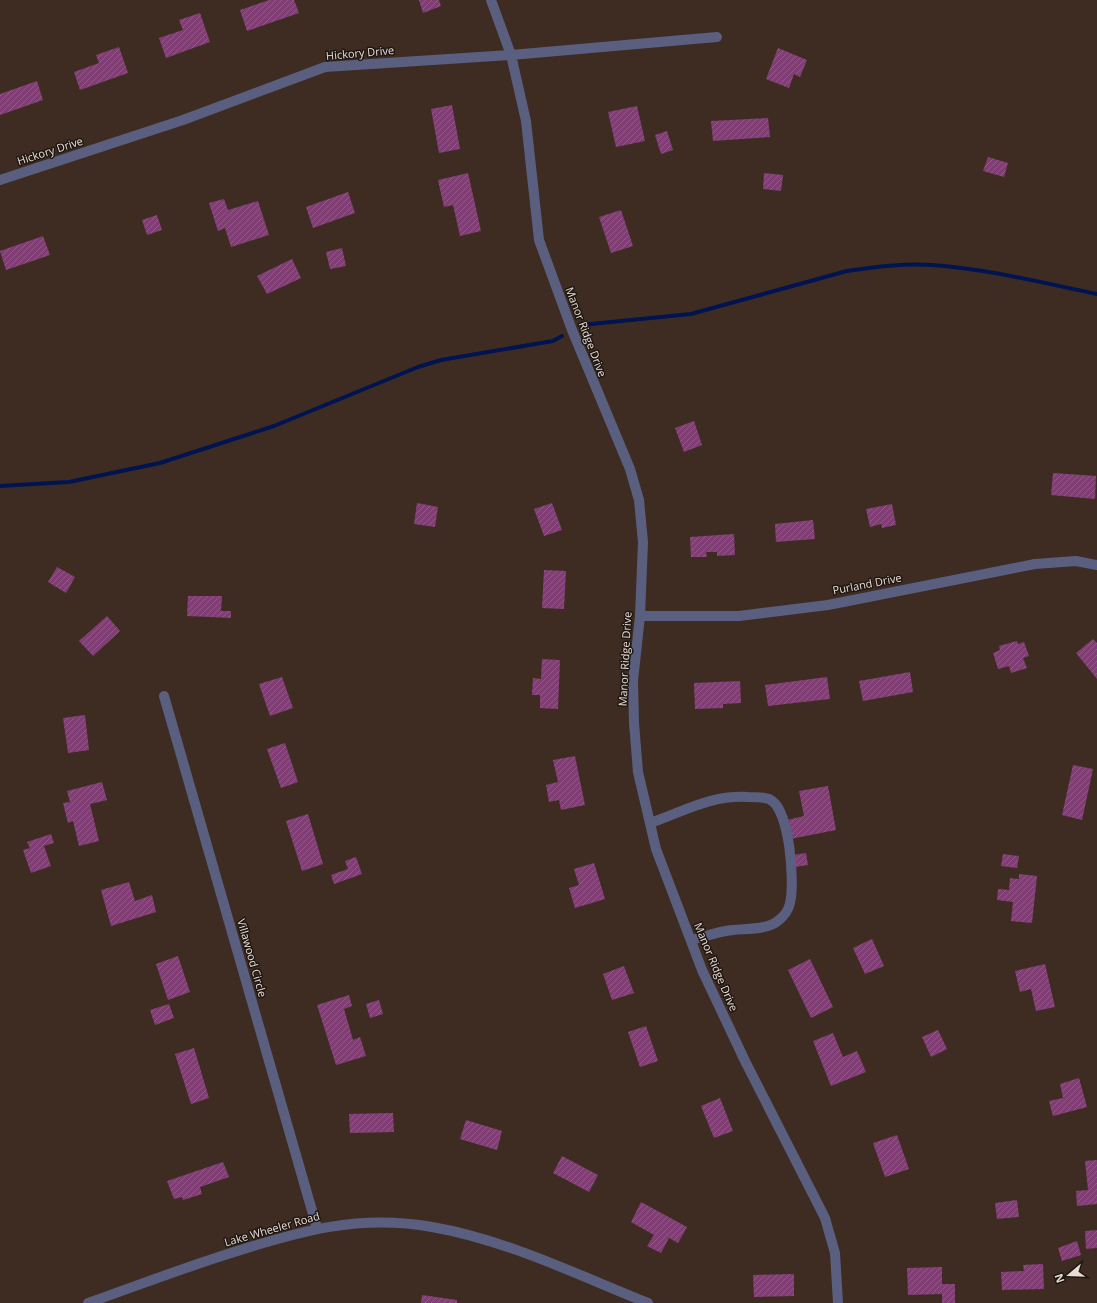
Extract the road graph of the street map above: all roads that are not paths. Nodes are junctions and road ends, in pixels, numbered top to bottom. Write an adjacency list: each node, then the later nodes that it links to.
1 (491, 0): 3 (street, Manor Ridge Drive)
2 (717, 38): 3 (street, Hickory Drive)
3 (511, 55): 4 (street, Hickory Drive); 6 (street, Manor Ridge Drive)
4 (0, 180)
5 (1097, 565): 6 (street, Purland Drive)
6 (640, 616): 8 (street, Manor Ridge Drive)
7 (164, 696): 10 (street, Villawood Circle)
8 (650, 823): 9 (street, Manor Ridge Drive); 9 (street)
9 (691, 940): 13 (street, Manor Ridge Drive)
10 (317, 1228): 11 (street, Lake Wheeler Road); 12 (street, Lake Wheeler Road)
11 (88, 1303)
12 (648, 1303)
13 (838, 1303)

